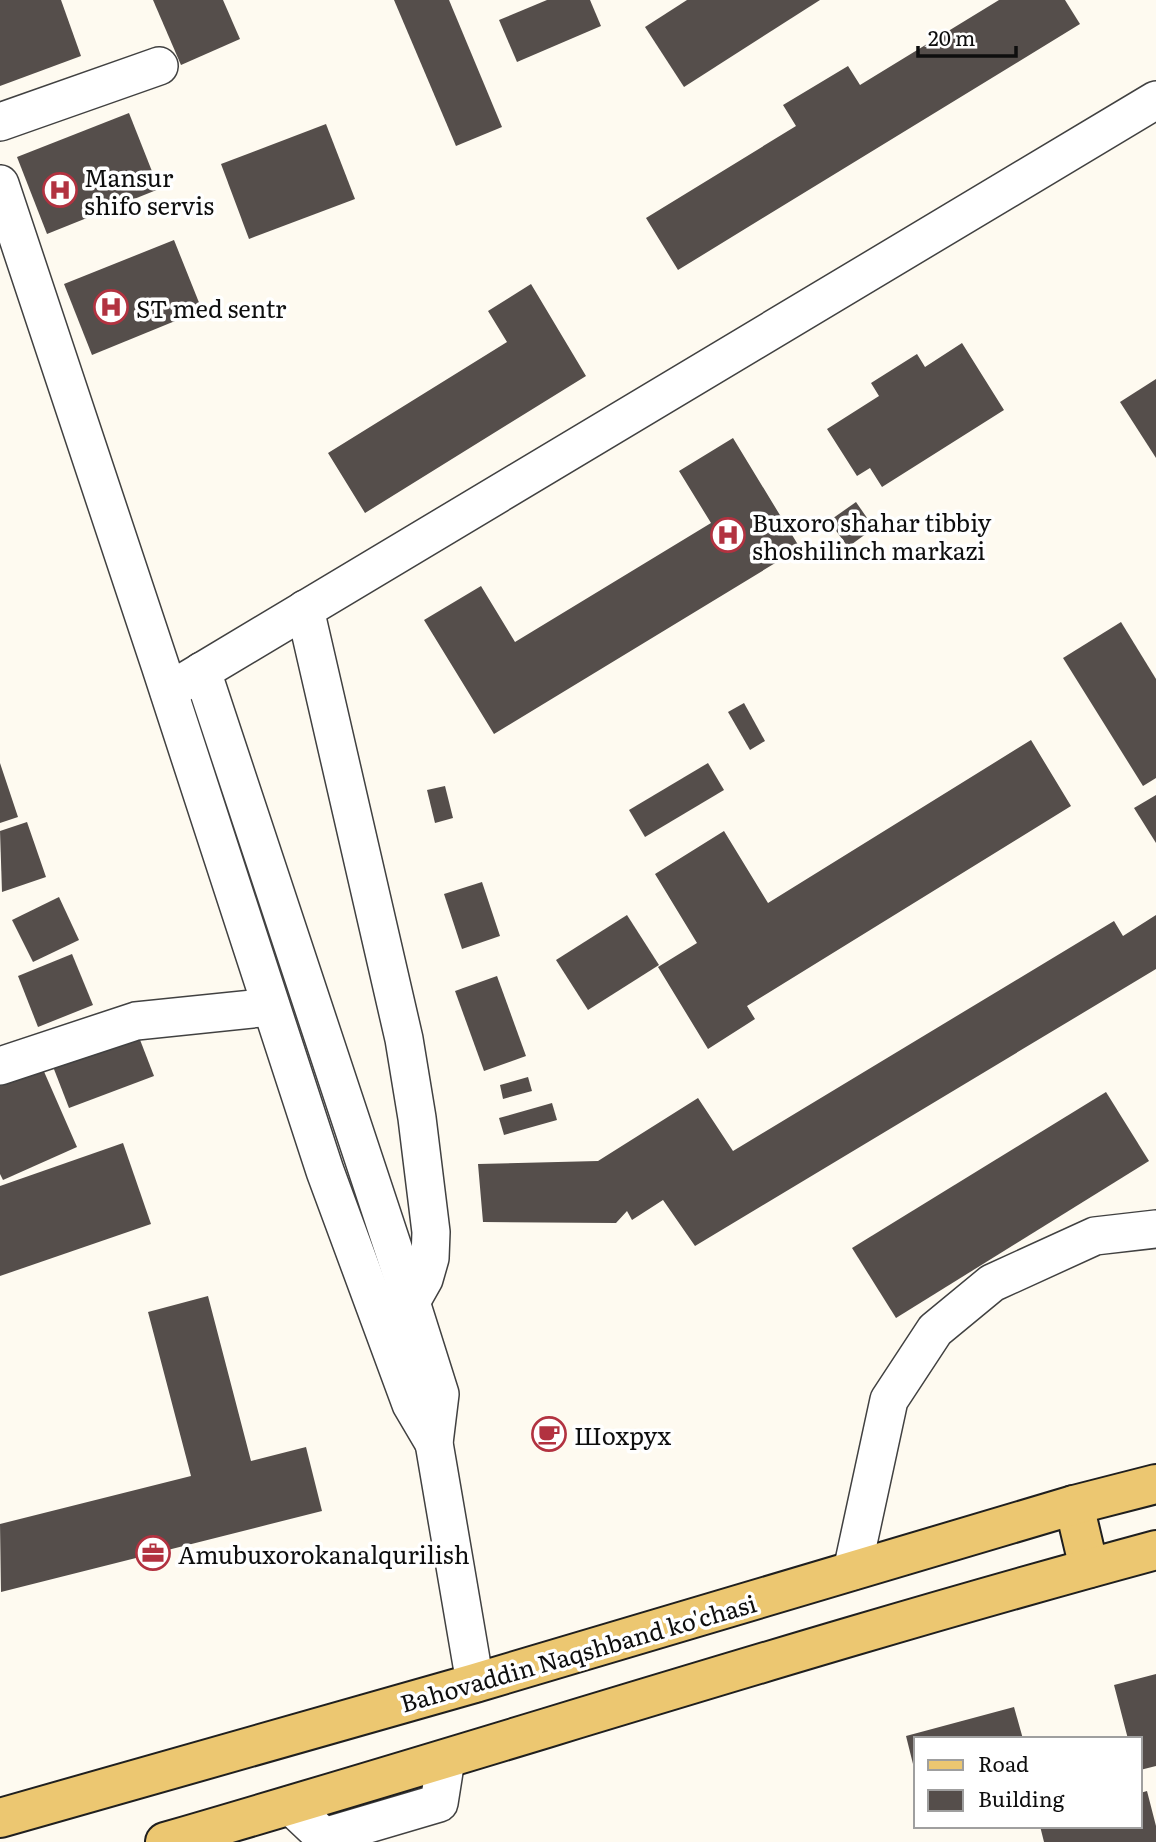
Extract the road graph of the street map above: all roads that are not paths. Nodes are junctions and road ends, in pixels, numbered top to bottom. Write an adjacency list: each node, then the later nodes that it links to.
1 (159, 66): 3 (street)
2 (1156, 100): 5 (street)
3 (0, 122)
4 (0, 184): 7 (street)
5 (305, 609): 6 (street); 11 (street)
6 (202, 671): 7 (street); 11 (street)
7 (169, 691): 8 (street)
8 (271, 1007): 9 (street); 12 (street)
9 (0, 1066)
10 (1156, 1229): 17 (street)
11 (411, 1302): 12 (street)
12 (434, 1443): 18 (street)
13 (1156, 1484): 14 (main road, Bahovaddin Naqshband ko'chasi)
14 (1074, 1505): 16 (main road); 17 (main road, Bahovaddin Naqshband ko'chasi)
15 (1156, 1550): 16 (main road)
16 (1089, 1568): 20 (main road)
17 (852, 1571): 18 (main road, Bahovaddin Naqshband ko'chasi)
18 (475, 1683): 19 (main road, Bahovaddin Naqshband ko'chasi)
19 (3, 1817)
20 (165, 1842)

